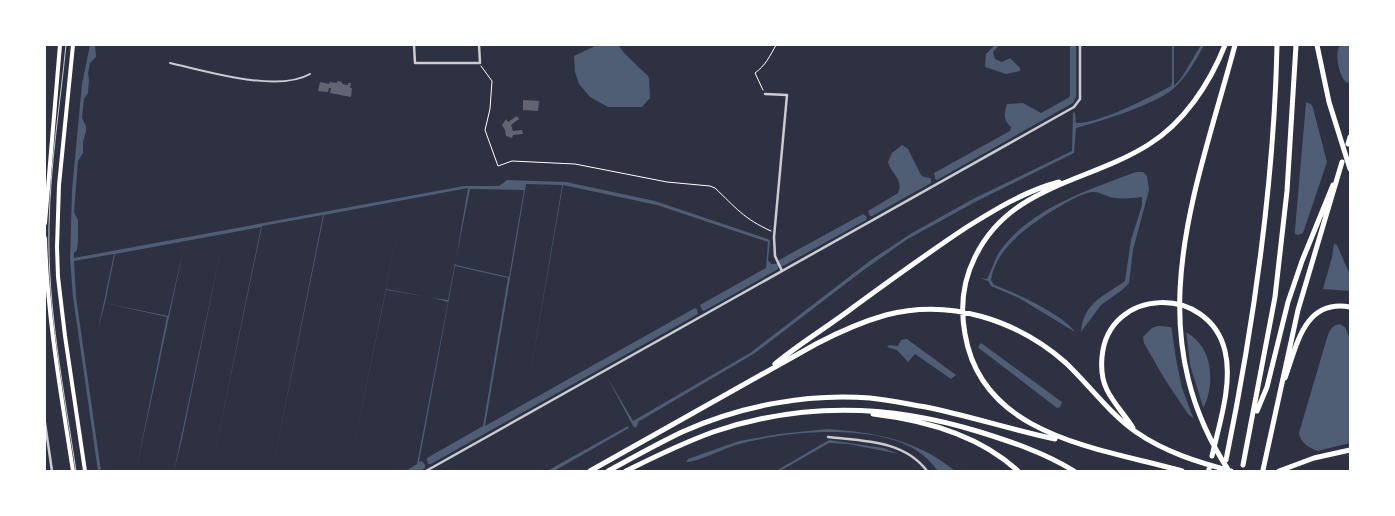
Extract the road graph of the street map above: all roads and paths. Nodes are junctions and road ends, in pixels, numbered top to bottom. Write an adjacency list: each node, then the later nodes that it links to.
1 (60, 45): 21 (main road)
2 (66, 45): 40 (lane)
3 (74, 45): 41 (main road)
4 (414, 45): 14 (street)
5 (479, 45): 14 (street)
6 (776, 45): 16 (path)
7 (1080, 45): 24 (street)
8 (1225, 45): 20 (highway)
9 (1235, 45): 50 (highway)
10 (1277, 45): 36 (highway)
11 (1296, 45): 29 (highway)
12 (1317, 45): 19 (highway)
13 (170, 63): 15 (street)
14 (480, 63): 22 (path)
15 (310, 74)
16 (765, 94): 22 (street)
17 (1350, 137): 18 (highway)
18 (1348, 144)
19 (1350, 169)
20 (1090, 173): 26 (highway); 33 (highway)
21 (45, 223)
22 (775, 233): 24 (street)
23 (45, 238): 40 (main road)
24 (782, 271): 42 (street)
25 (1350, 307): 27 (highway)
26 (763, 374): 31 (highway); 43 (highway)
27 (1278, 397): 29 (highway); 38 (highway)
28 (850, 410): 45 (highway); 47 (highway); 48 (highway)
29 (1253, 420): 37 (highway)
30 (45, 423): 39 (street)
31 (1137, 432): 35 (highway); 50 (highway)
32 (828, 437): 46 (street)
33 (1075, 442): 44 (highway); 49 (highway)
34 (1350, 450): 51 (highway)
35 (1212, 456)
36 (1226, 460)
37 (1244, 465)
38 (1263, 470)
39 (52, 471)
40 (74, 471)
41 (85, 471)
42 (426, 471)
43 (590, 471)
44 (608, 471)
45 (626, 471)
46 (927, 471)
47 (1018, 471)
48 (1074, 471)
49 (1182, 471)
50 (1228, 471)
51 (1278, 471)

